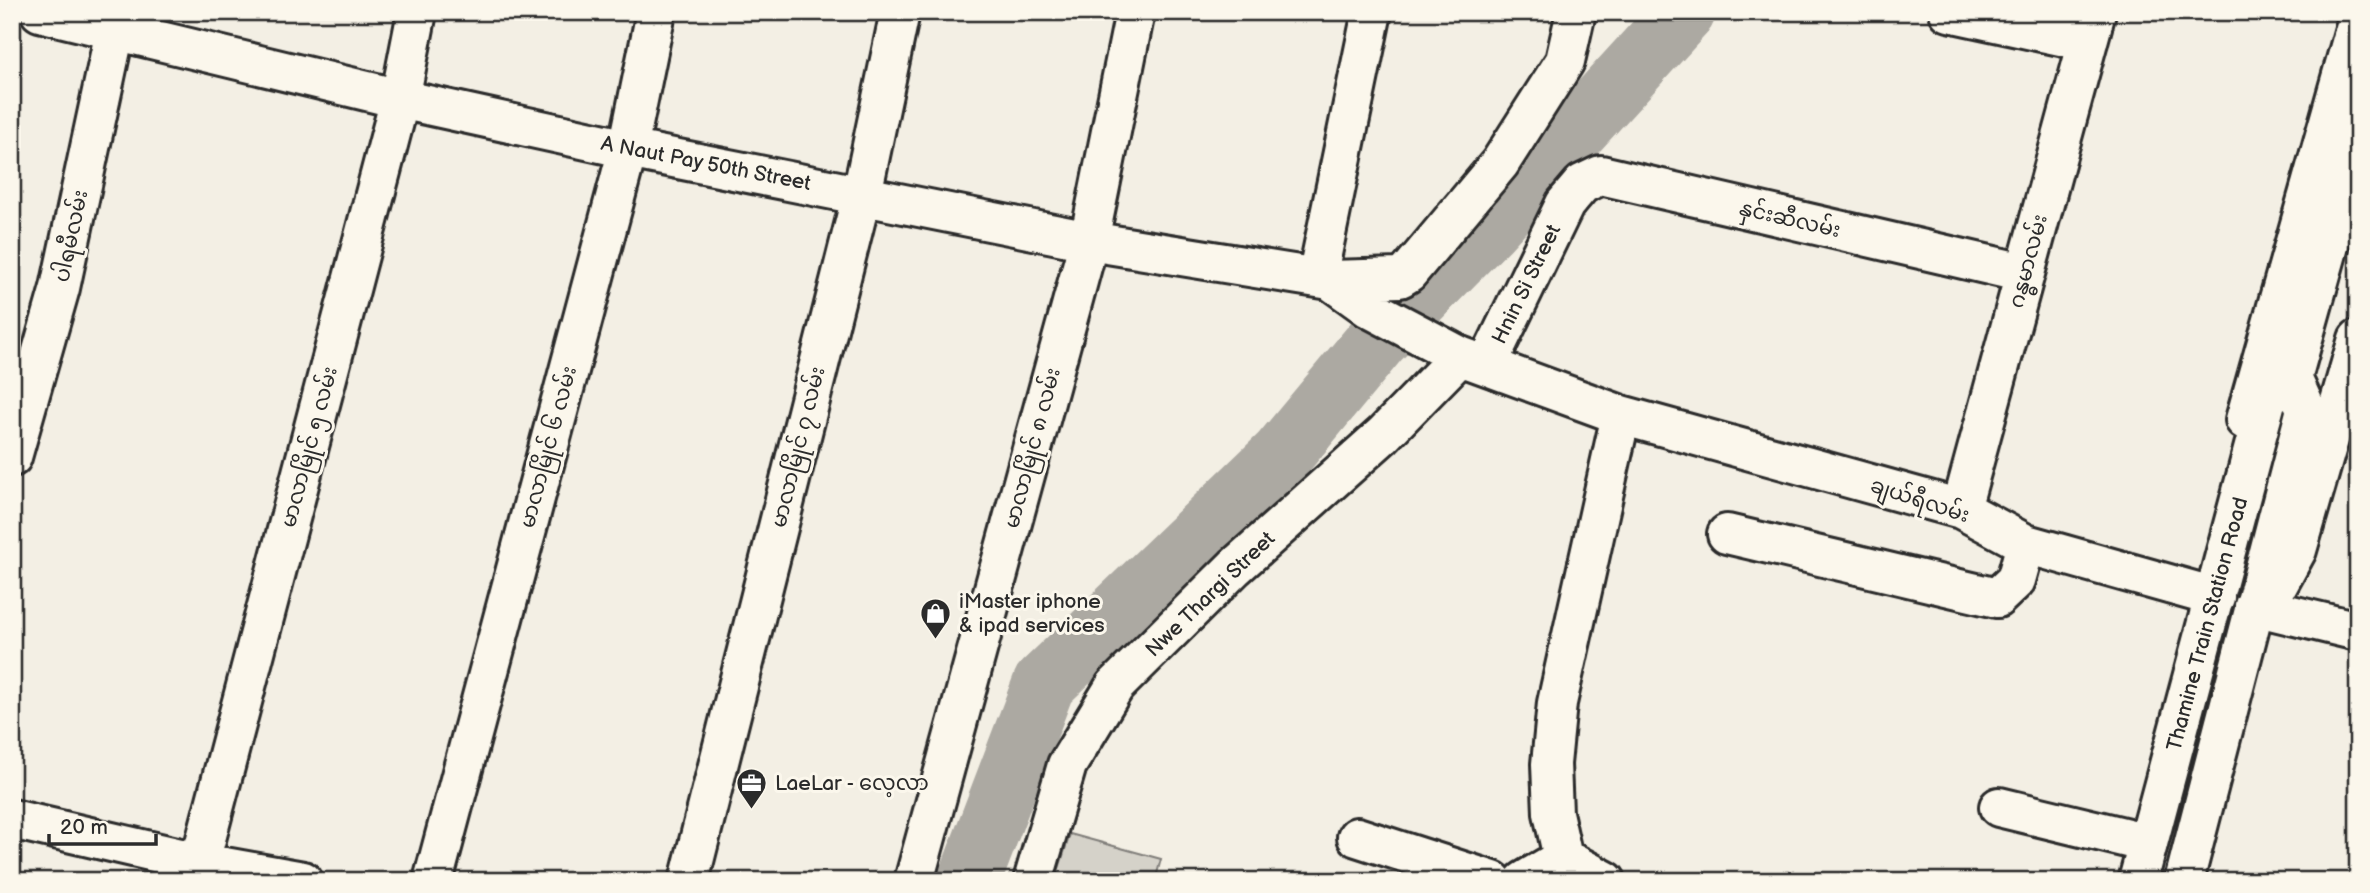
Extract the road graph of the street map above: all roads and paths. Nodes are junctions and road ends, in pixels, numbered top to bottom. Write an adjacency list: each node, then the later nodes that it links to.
1 (40, 12): 10 (street, A Naut Pay 50th Street)
2 (417, 12): 12 (street, မာလာမြိုင် ၅ လမ်း)
3 (656, 12): 14 (street, မာလာမြိုင် ၆ လမ်း)
4 (900, 12): 15 (street, မာလာမြိုင် ၇ လမ်း)
5 (1135, 12): 17 (street, မာလာမြိုင် ၈ လမ်း)
6 (1371, 12): 19 (street)
7 (1576, 12): 19 (street)
8 (1949, 12): 11 (street)
9 (2358, 18): 29 (street)
10 (117, 22): 12 (street, A Naut Pay 50th Street); 25 (street, ပါရမီလမ်း)
11 (2092, 27): 18 (street, ဂန္ဓမာလမ်း)
12 (400, 99): 14 (street, A Naut Pay 50th Street); 37 (street, မာလာမြိုင် ၅ လမ်း)
13 (2358, 142): 23 (street)
14 (628, 149): 15 (street, A Naut Pay 50th Street); 39 (street, မာလာမြိုင် ၆ လမ်း)
15 (862, 194): 17 (street, A Naut Pay 50th Street); 40 (street, မာလာမြိုင် ၇ လမ်း)
16 (1565, 204): 18 (street, နှင်းဆီလမ်း); 22 (street, Hnin Si Street)
17 (1089, 241): 19 (street, A Naut Pay 50th Street); 41 (street, မာလာမြိုင် ၈ လမ်း)
18 (2024, 273): 26 (street, ဂန္ဓမာလမ်း)
19 (1324, 279): 20 (street, A Naut Pay 50th Street)
20 (1427, 338): 22 (street, ချယ်ရီလမ်း)
21 (2358, 338): 30 (street)
22 (1473, 361): 24 (street, ချယ်ရီလမ်း); 42 (street, Nwe Thargi Street)
23 (2292, 378): 29 (street, Thamine Train Station Road); 30 (street, Thamine Train Station Road)
24 (1621, 415): 26 (street, ချယ်ရီလမ်း); 36 (street)
25 (12, 457)
26 (1961, 509): 28 (street, ချယ်ရီလမ်း)
27 (1727, 534): 28 (street)
28 (2026, 544): 29 (street, ချယ်ရီလမ်း)
29 (2215, 597): 35 (street, Thamine Train Station Road)
30 (2254, 606): 31 (street); 47 (street, Thamine Train Station Road)
31 (2358, 631)
32 (1999, 807): 35 (street)
33 (12, 819): 37 (street)
34 (1357, 837): 43 (street)
35 (2148, 843): 46 (street, Thamine Train Station Road)
36 (1563, 858): 44 (street); 45 (street)
37 (198, 872): 38 (street)
38 (303, 881)
39 (433, 881)
40 (689, 881)
41 (914, 881)
42 (1033, 881)
43 (1493, 881)
44 (1524, 881)
45 (1606, 881)
46 (2138, 881)
47 (2184, 881)

